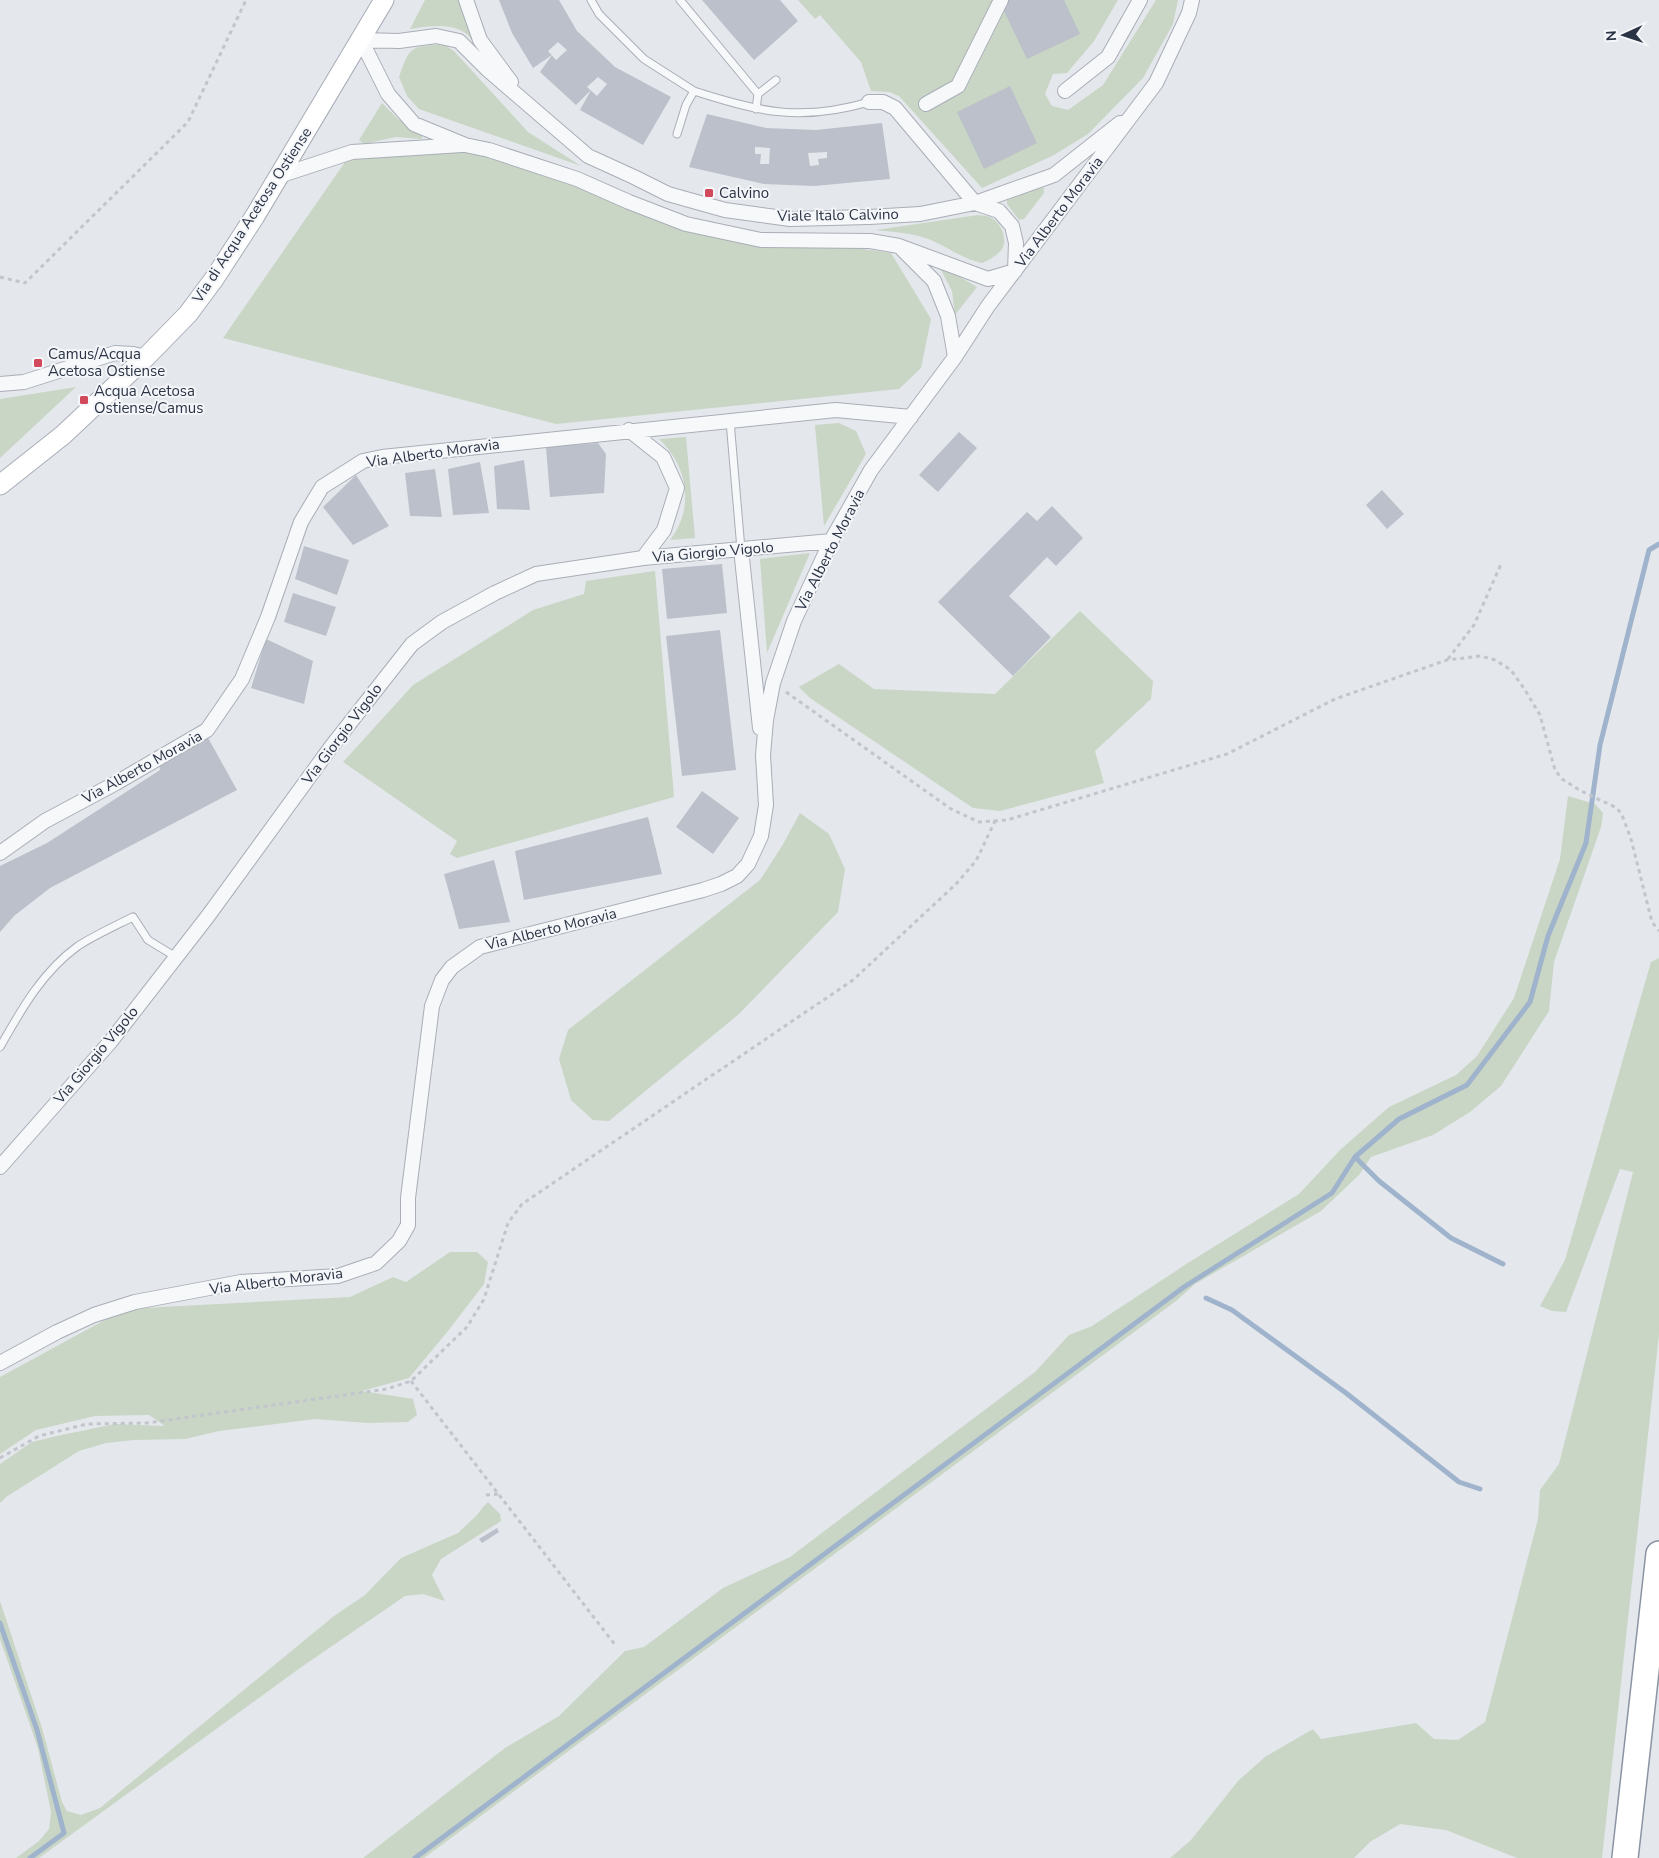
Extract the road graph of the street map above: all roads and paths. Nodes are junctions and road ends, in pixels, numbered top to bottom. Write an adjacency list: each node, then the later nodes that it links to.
1 (246, 0): 25 (path)
2 (384, 0): 9 (street, Via di Acqua Acetosa Ostiense)
3 (466, 0): 14 (street, Viale Italo Calvino)
4 (591, 0): 11 (lane)
5 (680, 0): 13 (lane)
6 (1001, 0): 16 (street)
7 (1140, 0): 12 (street)
8 (1192, 0): 18 (street, Via Alberto Moravia)
9 (361, 40): 14 (street, Viale Italo Calvino); 20 (street, Viale Italo Calvino); 21 (street, Via di Acqua Acetosa Ostiense)
10 (776, 80): 13 (lane)
11 (694, 91): 17 (lane); 19 (lane)
12 (1065, 91)
13 (758, 94): 17 (lane)
14 (523, 99): 22 (street, Viale Italo Calvino)
15 (869, 102): 17 (lane); 22 (street)
16 (926, 104)
17 (756, 109)
18 (1134, 112): 22 (street, Viale Italo Calvino); 24 (street, Via Alberto Moravia)
19 (677, 134)
20 (465, 145): 21 (street, Viale Italo Calvino); 23 (street, Viale Italo Calvino)
21 (279, 176): 26 (street, Via di Acqua Acetosa Ostiense)
22 (975, 203): 24 (street, Viale Italo Calvino)
23 (899, 246): 24 (street, Viale Italo Calvino); 27 (street)
24 (1014, 271): 27 (street, Via Alberto Moravia)
25 (0, 277)
26 (146, 357): 28 (street); 32 (street, Via di Acqua Acetosa Ostiense)
27 (955, 357): 29 (street, Via Alberto Moravia)
28 (0, 384)
29 (911, 417): 30 (street, Via Alberto Moravia); 33 (street, Via Alberto Moravia)
30 (730, 420): 31 (street, Via Alberto Moravia); 34 (lane)
31 (628, 430): 35 (street); 41 (street, Via Alberto Moravia)
32 (0, 485)
33 (830, 541): 34 (street, Via Giorgio Vigolo); 38 (street, Via Alberto Moravia)
34 (741, 549): 35 (street, Via Giorgio Vigolo); 39 (street)
35 (643, 558): 43 (street, Via Giorgio Vigolo)
36 (1502, 562): 37 (path)
37 (1447, 660): 40 (path); 42 (path)
38 (773, 683): 39 (street, Via Alberto Moravia); 40 (path)
39 (764, 755): 46 (street, Via Alberto Moravia)
40 (995, 821): 47 (path)
41 (0, 853)
42 (1659, 931)
43 (176, 957): 44 (lane); 45 (street, Via Giorgio Vigolo)
44 (0, 1047)
45 (0, 1167)
46 (0, 1363)
47 (411, 1381): 48 (path); 50 (path)
48 (0, 1458)
49 (486, 1494): 50 (path)
50 (500, 1494): 52 (path)
51 (1659, 1554): 53 (highway)
52 (616, 1646)
53 (1625, 1858)

